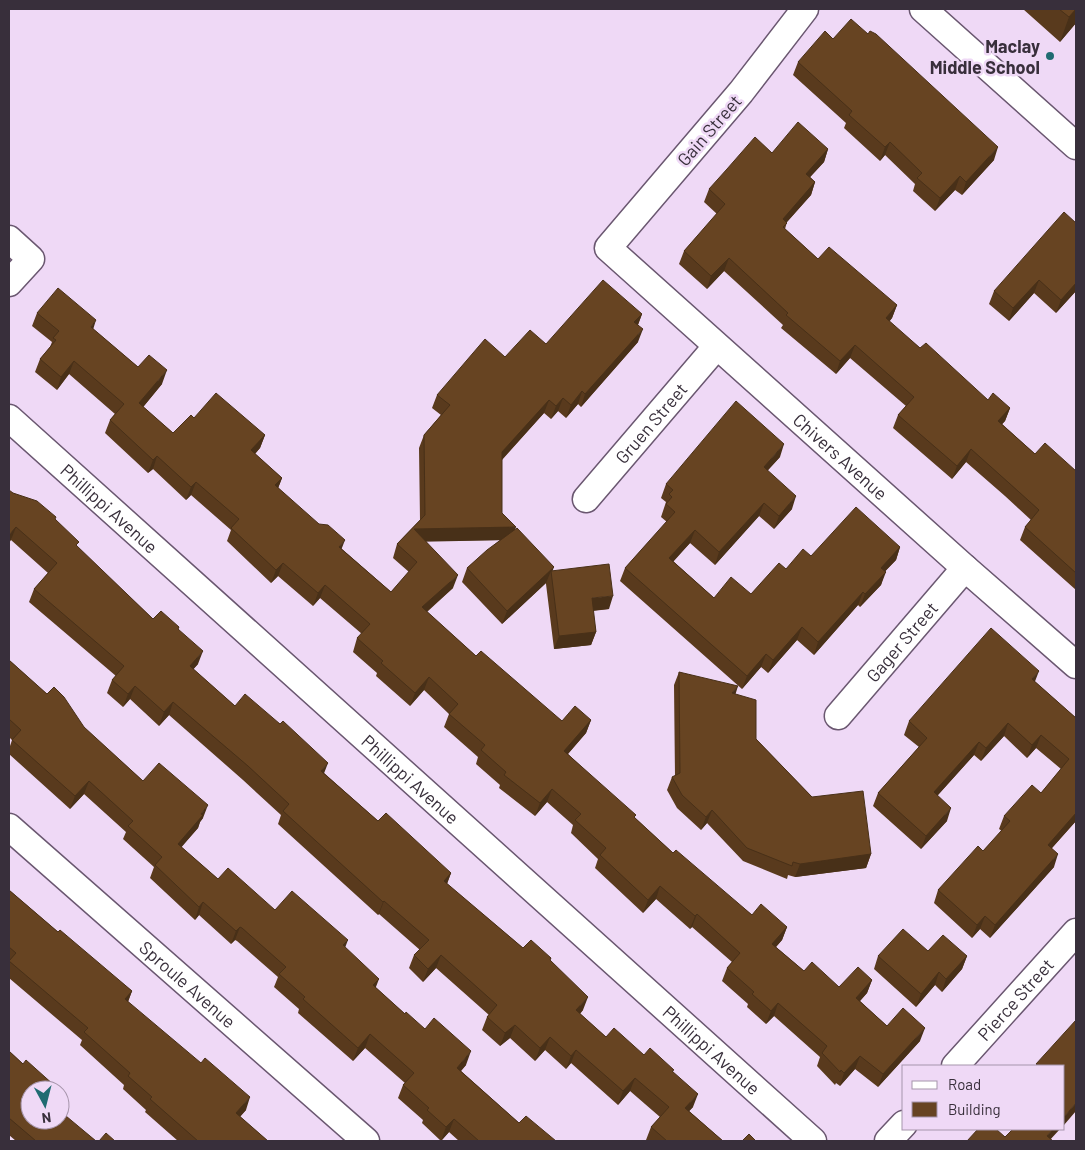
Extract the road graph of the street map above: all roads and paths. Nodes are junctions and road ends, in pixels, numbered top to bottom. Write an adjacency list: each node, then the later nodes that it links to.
1 (805, 9): 5 (street, Gain Street)
2 (923, 9): 3 (street)
3 (1076, 146)
4 (9, 239): 6 (street)
5 (608, 248): 7 (street, Chivers Avenue)
6 (9, 283)
7 (716, 347): 9 (street, Gruen Street); 10 (street, Chivers Avenue)
8 (9, 418): 18 (street, Phillippi Avenue)
9 (586, 499)
10 (965, 568): 11 (street, Chivers Avenue); 12 (street, Gager Street)
11 (1076, 665)
12 (838, 716)
13 (9, 827): 17 (street, Sproule Avenue)
14 (1076, 932): 15 (street, Pierce Street)
15 (956, 1065)
16 (902, 1126): 19 (street)
17 (366, 1141)
18 (813, 1141)
19 (888, 1141)

